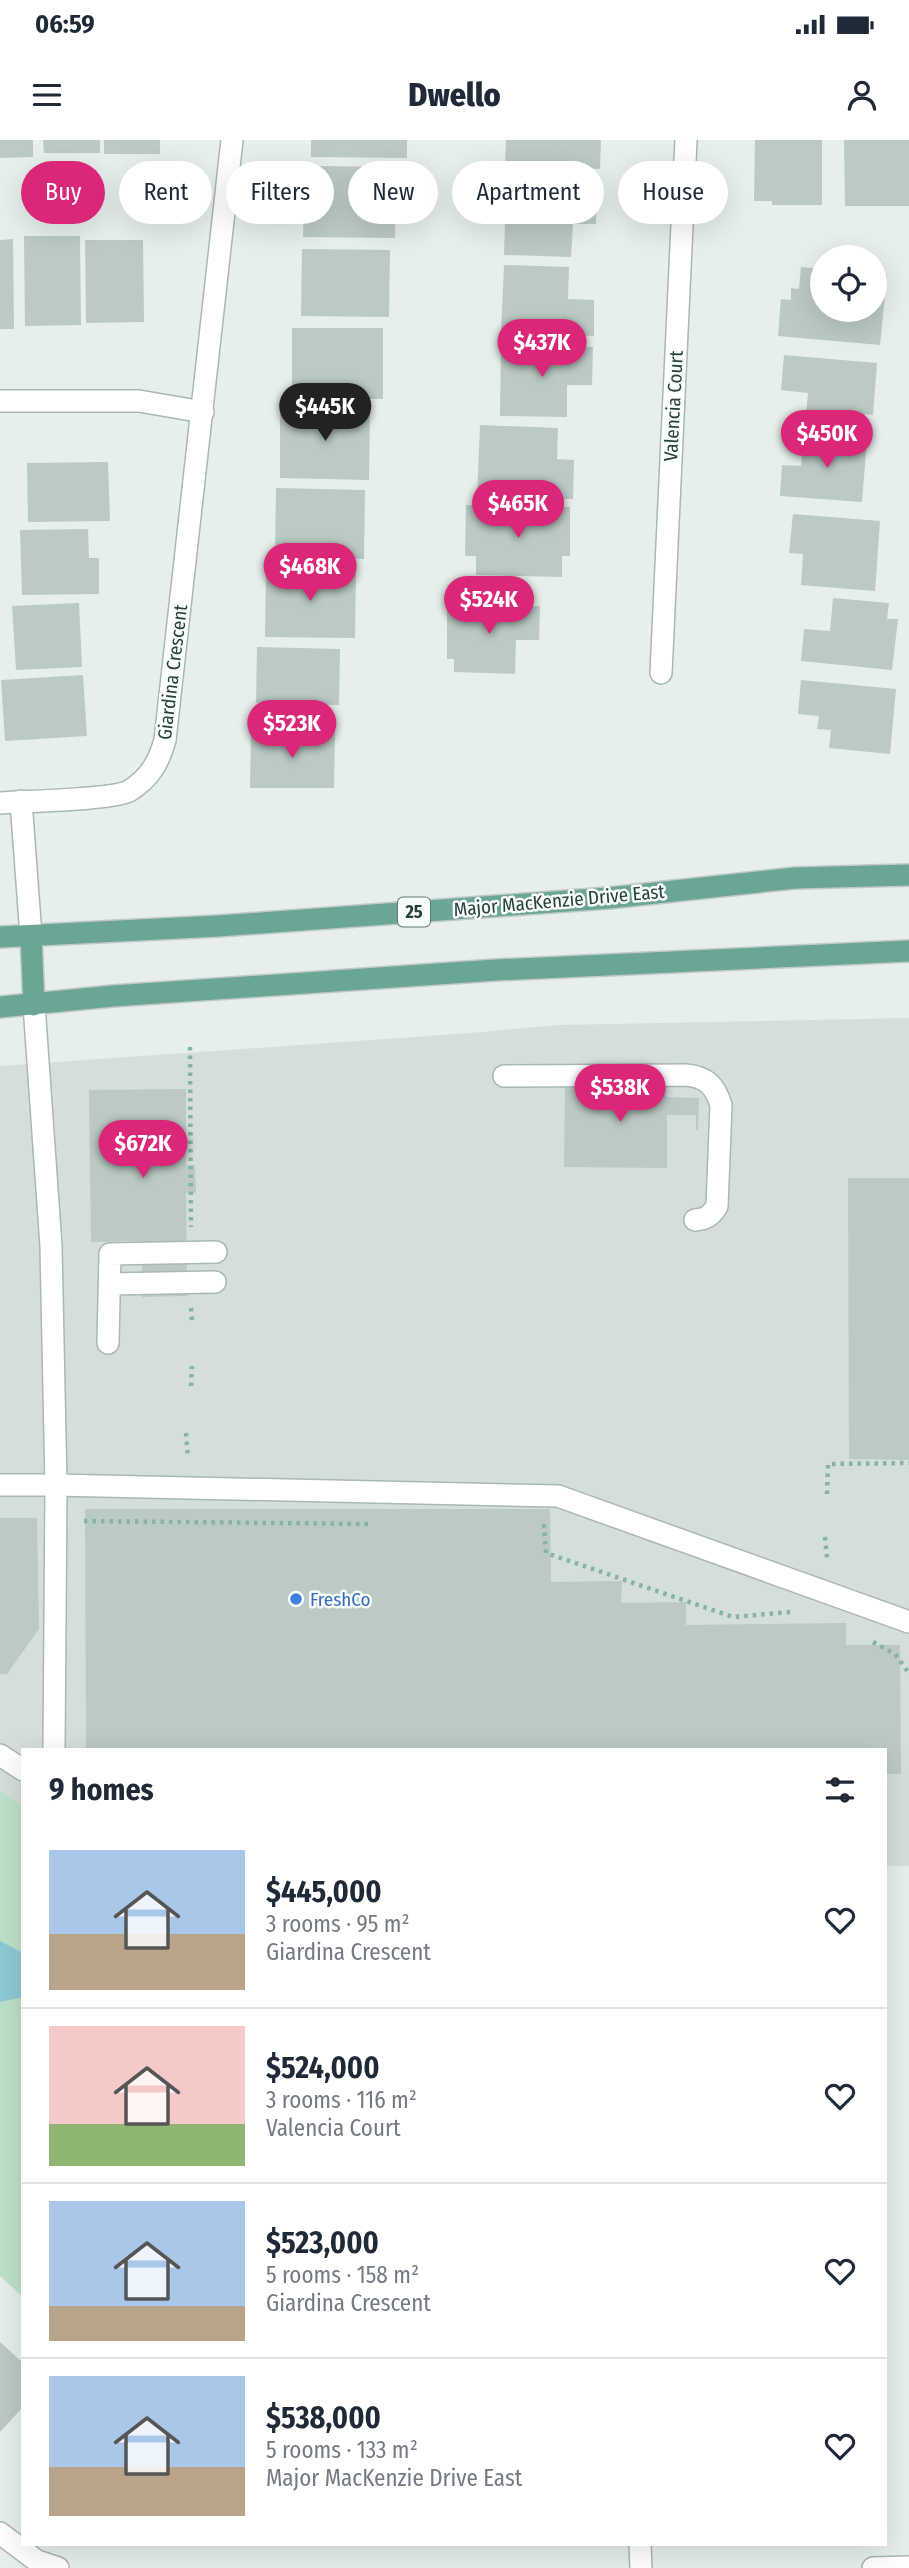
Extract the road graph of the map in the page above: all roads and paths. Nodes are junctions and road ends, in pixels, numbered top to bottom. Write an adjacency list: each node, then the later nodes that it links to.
1 (232, 140): 4 (street, Giardina Crescent)
2 (686, 140): 5 (street, Valencia Court)
3 (0, 401): 4 (street)
4 (203, 412): 6 (street, Giardina Crescent)
5 (661, 673)
6 (10, 802): 8 (street)
7 (909, 874): 8 (main road, Major MacKenzie Drive East / 25)
8 (32, 936): 9 (main road, Major MacKenzie Drive East / 25); 11 (main road)
9 (0, 937)
10 (909, 951): 11 (main road)
11 (34, 1005): 12 (main road); 27 (street)
12 (0, 1007)
13 (190, 1047): 16 (path)
14 (504, 1076): 15 (street)
15 (695, 1220)
16 (191, 1235)
17 (216, 1252): 19 (street)
18 (215, 1282): 19 (street)
19 (109, 1284): 20 (street)
20 (108, 1343)
21 (192, 1366): 22 (path)
22 (191, 1386)
23 (186, 1433): 24 (path)
24 (188, 1458)
25 (909, 1463): 28 (path)
26 (0, 1485): 27 (street)
27 (56, 1485): 35 (street); 36 (street)
28 (827, 1493)
29 (81, 1513): 30 (path)
30 (381, 1524)
31 (531, 1525): 34 (path)
32 (825, 1537): 33 (path)
33 (827, 1558)
34 (801, 1611)
35 (909, 1622)
36 (54, 1748)
37 (0, 1755): 38 (street)
38 (21, 1769)
39 (0, 2533): 42 (street)
40 (640, 2546): 43 (street)
41 (909, 2567): 44 (street)
42 (58, 2568)
43 (641, 2568)
44 (873, 2568)

